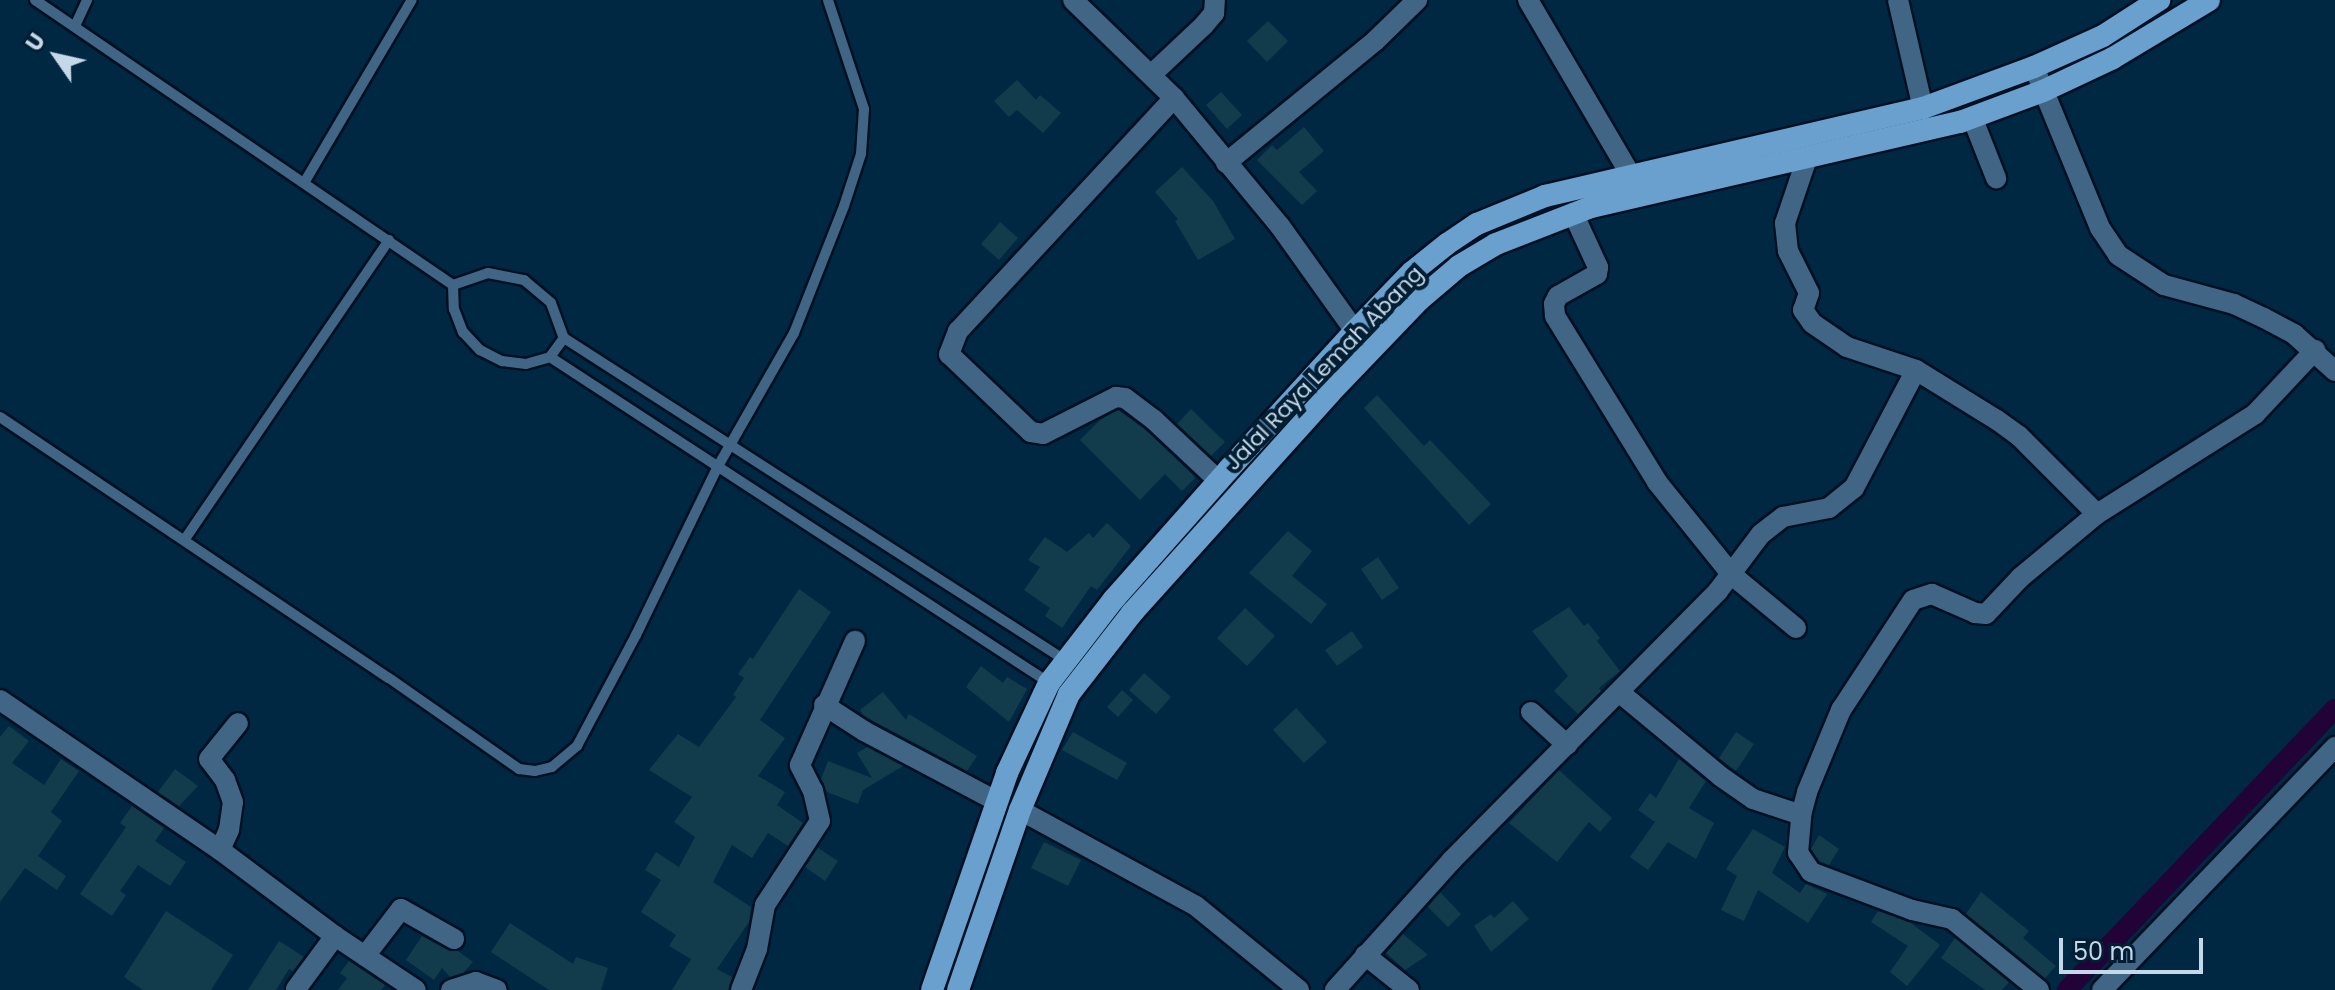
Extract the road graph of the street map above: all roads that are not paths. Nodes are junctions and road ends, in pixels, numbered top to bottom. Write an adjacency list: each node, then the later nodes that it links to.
1 (35, 0): 12 (lane)
2 (87, 0): 12 (lane)
3 (412, 0): 23 (lane)
4 (828, 0): 34 (lane)
5 (1073, 0): 14 (street)
6 (1215, 0): 14 (street)
7 (1417, 0): 20 (street)
8 (1528, 0): 21 (street)
9 (1898, 0): 17 (street)
10 (2159, 0): 13 (highway, Jalal Raya Lemah Abang)
11 (2209, 0): 15 (highway, Jalal Raya Lemah Abang)
12 (75, 26): 23 (lane)
13 (2034, 67): 15 (street); 17 (highway, Jalal Raya Lemah Abang)
14 (1151, 75): 16 (street)
15 (2043, 91): 18 (highway, Jalal Raya Lemah Abang); 29 (street)
16 (1174, 98): 20 (street); 36 (street)
17 (1923, 108): 21 (highway, Jalal Raya Lemah Abang)
18 (1972, 117): 19 (highway, Jalal Raya Lemah Abang); 22 (street)
19 (1807, 158): 24 (highway, Jalal Raya Lemah Abang); 31 (street)
20 (1226, 163): 27 (street)
21 (1630, 174): 27 (highway, Jalal Raya Lemah Abang)
22 (1996, 178)
23 (304, 183): 25 (lane)
24 (1573, 213): 39 (street); 43 (highway, Jalal Raya Lemah Abang)
25 (389, 240): 26 (lane); 38 (lane)
26 (453, 285): 28 (lane); 30 (lane)
27 (1355, 331): 36 (highway, Jalal Raya Lemah Abang)
28 (564, 338): 30 (lane); 34 (lane)
29 (2315, 350): 32 (street); 37 (street)
30 (550, 357): 35 (lane)
31 (1916, 370): 37 (street); 39 (street)
32 (2335, 371)
33 (0, 417): 38 (lane)
34 (730, 446): 35 (lane); 42 (lane)
35 (717, 468): 38 (lane); 44 (lane)
36 (1219, 481): 42 (highway, Jalal Raya Lemah Abang)
37 (2097, 514): 55 (street)
38 (185, 539)
39 (1732, 575): 40 (street); 45 (street)
40 (1796, 628)
41 (855, 641): 48 (street)
42 (1065, 660): 43 (lane); 44 (highway, Jalal Raya Lemah Abang)
43 (1084, 673): 46 (highway, Jalal Raya Lemah Abang)
44 (1049, 683): 46 (lane); 53 (highway, Jalal Raya Lemah Abang)
45 (1619, 692): 51 (street); 55 (street)
46 (1069, 694): 54 (highway, Jalal Raya Lemah Abang)
47 (0, 700): 56 (street)
48 (824, 705): 53 (street); 66 (street)
49 (1531, 712): 51 (street)
50 (238, 723): 56 (street)
51 (1567, 745): 59 (street)
52 (2335, 747): 73 (street)
53 (996, 801): 67 (highway, Jalal Raya Lemah Abang)
54 (1020, 810): 61 (street); 68 (highway, Jalal Raya Lemah Abang)
55 (1801, 815): 72 (street)
56 (220, 850): 57 (street)
57 (335, 936): 60 (street); 62 (street)
58 (454, 939): 60 (street)
59 (1365, 955): 70 (street); 71 (street)
60 (365, 956): 63 (street)
61 (1275, 982): 69 (street)
62 (296, 989)
63 (416, 990)
64 (451, 990): 65 (street)
65 (497, 990)
66 (741, 990)
67 (932, 990)
68 (958, 990)
69 (1299, 990)
70 (1335, 990)
71 (1409, 990)
72 (2039, 990)
73 (2102, 990)

